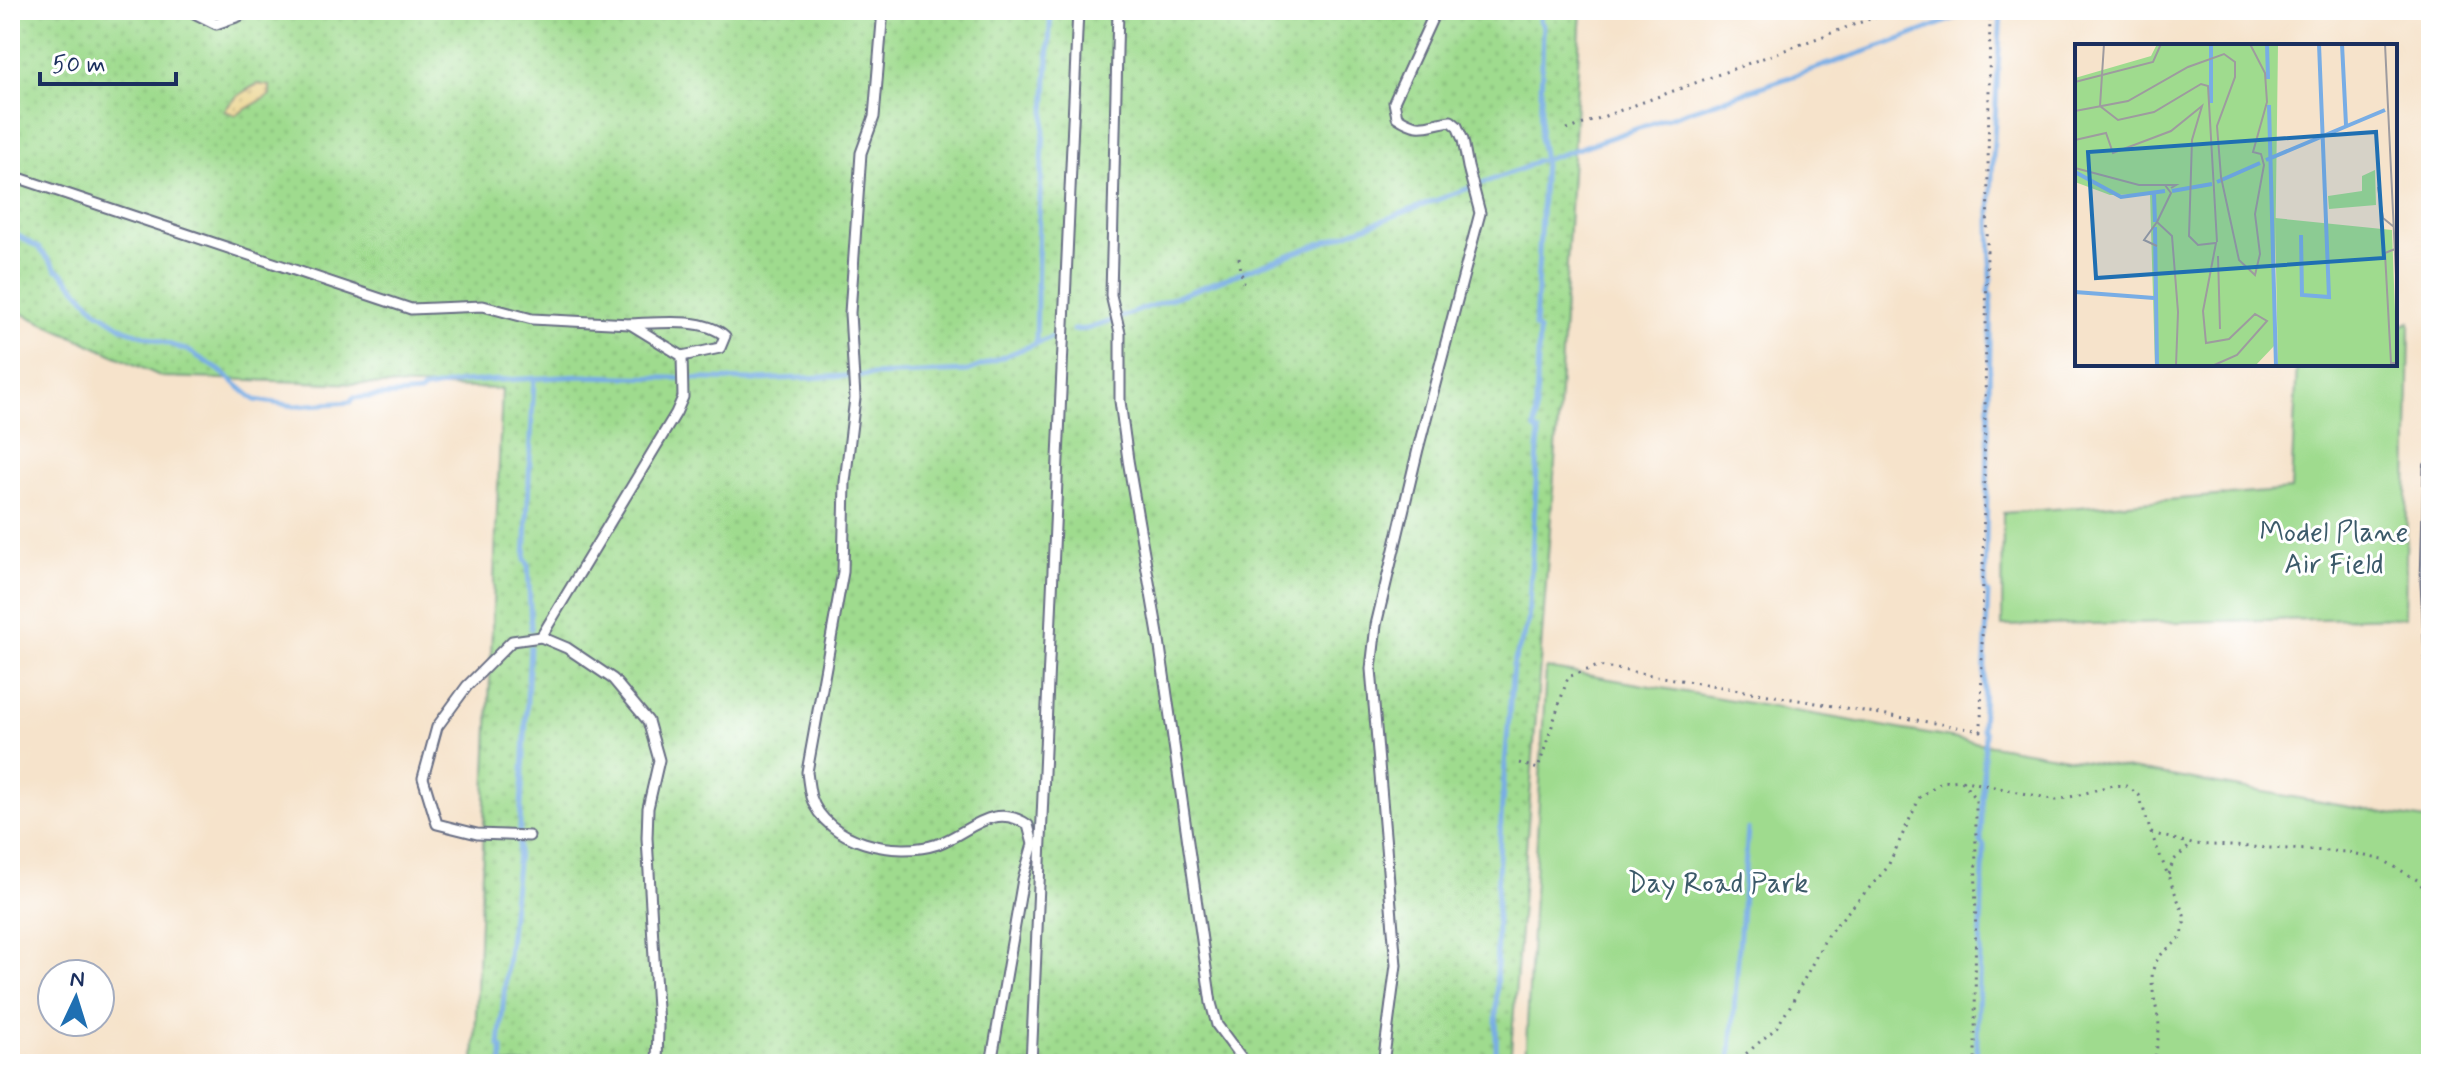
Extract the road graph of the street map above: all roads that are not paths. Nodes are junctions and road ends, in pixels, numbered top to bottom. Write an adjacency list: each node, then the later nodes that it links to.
1 (193, 10): 2 (lane)
2 (249, 10)
3 (883, 10): 15 (lane)
4 (1078, 10): 16 (lane)
5 (1118, 10): 17 (lane)
6 (1436, 10): 18 (lane)
7 (10, 175): 8 (lane)
8 (630, 324): 9 (lane); 9 (lane)
9 (682, 361): 11 (lane)
10 (2429, 467): 12 (lane)
11 (541, 637): 13 (lane); 14 (lane)
12 (2431, 675)
13 (529, 836)
14 (657, 1064)
15 (991, 1064)
16 (1031, 1064)
17 (1246, 1064)
18 (1383, 1064)

